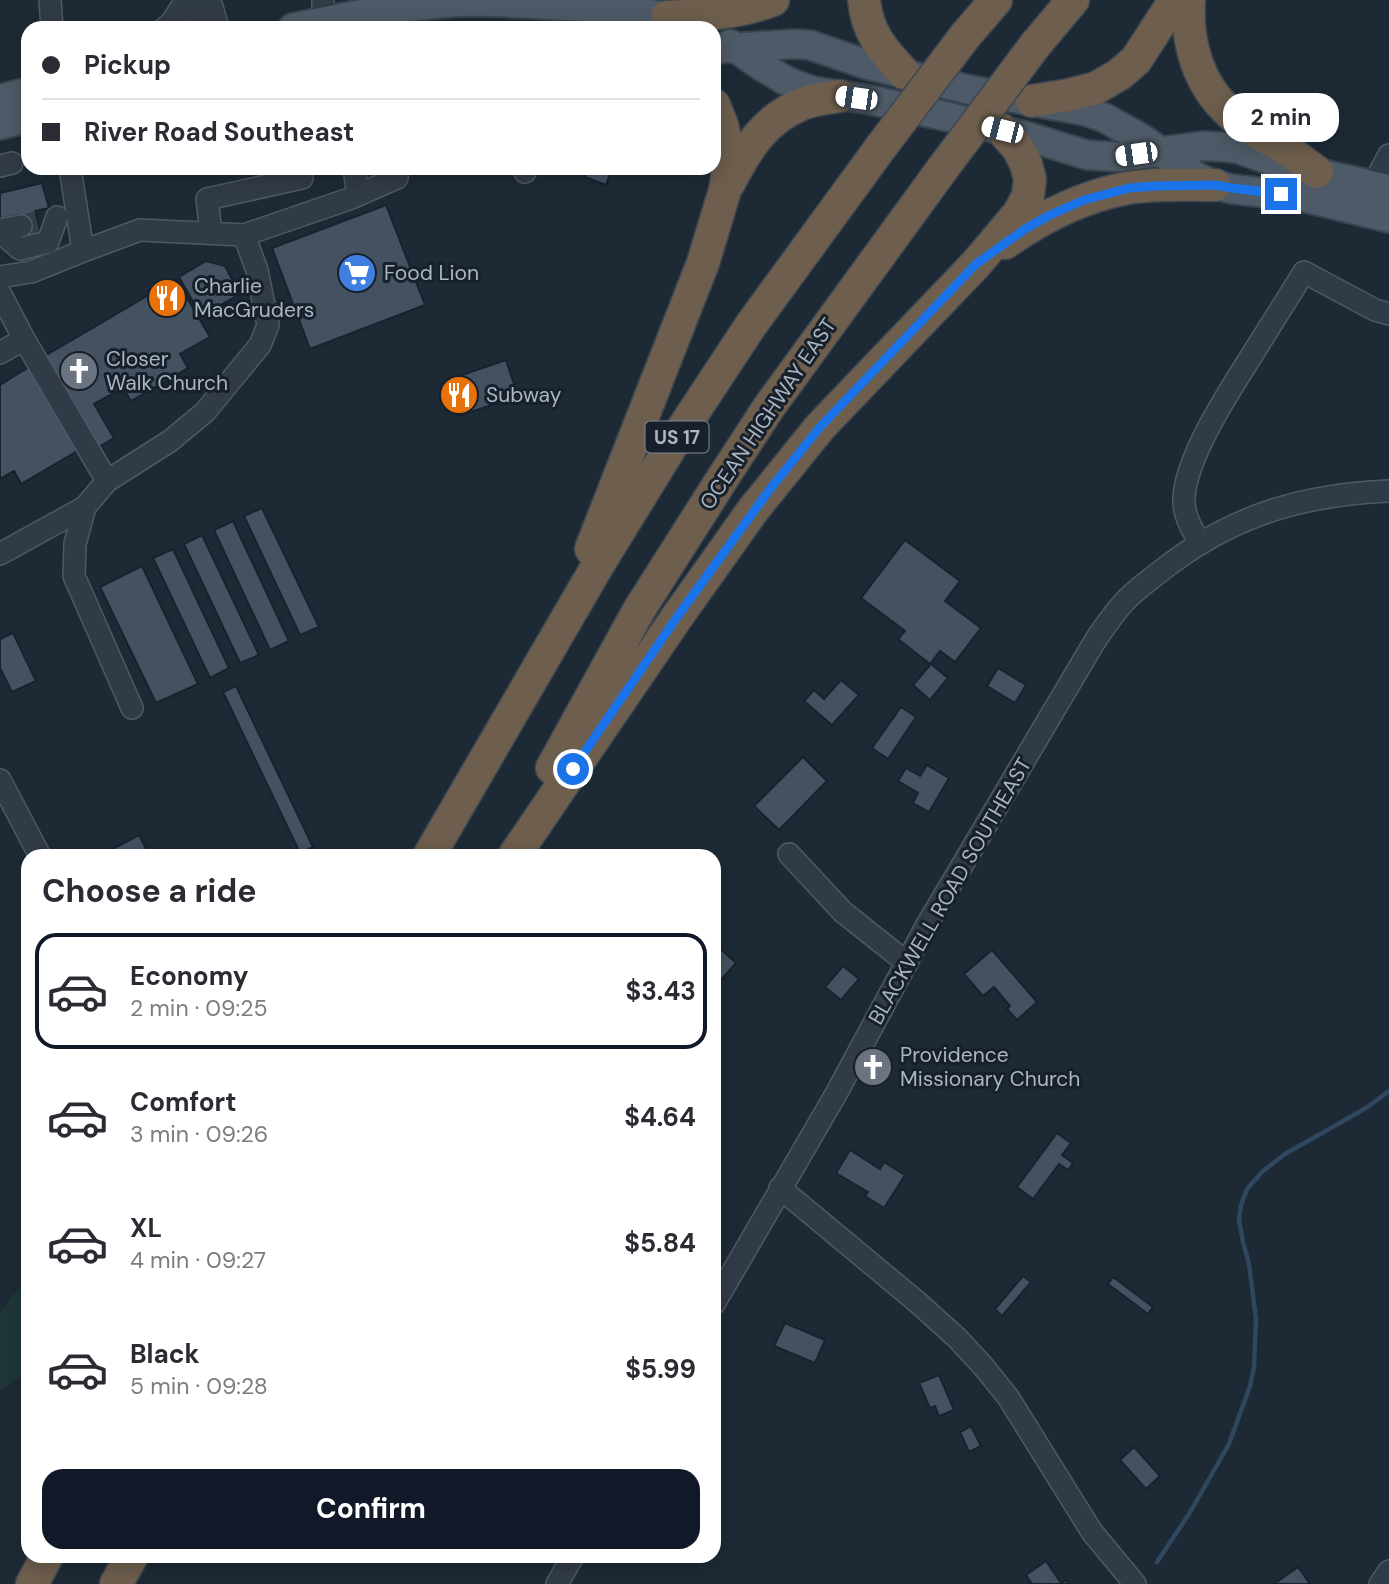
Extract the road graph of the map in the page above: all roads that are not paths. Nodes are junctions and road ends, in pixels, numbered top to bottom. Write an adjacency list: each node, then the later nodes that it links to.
1 (50, 0): 16 (street)
2 (186, 0): 17 (street)
3 (191, 0): 18 (street)
4 (209, 0): 19 (street)
5 (773, 0): 15 (highway)
6 (864, 0): 24 (highway)
7 (996, 0): 63 (highway, US 17, bridge)
8 (1073, 0): 67 (highway, OCEAN HIGHWAY EAST / US 17, bridge)
9 (1175, 0): 28 (highway)
10 (1189, 0): 35 (highway)
11 (498, 1): 12 (main road); 13 (main road)
12 (412, 3): 14 (main road)
13 (560, 3): 15 (main road); 21 (main road)
14 (323, 11): 20 (main road)
15 (667, 17): 22 (main road)
16 (52, 21)
17 (173, 21)
18 (196, 21)
19 (216, 21)
20 (305, 21)
21 (432, 21)
22 (679, 21)
23 (721, 44): 24 (main road); 26 (main road)
24 (904, 73): 28 (main road)
25 (21, 94): 27 (main road)
26 (840, 96): 32 (main road); 43 (highway)
27 (0, 99)
28 (1032, 101): 33 (main road)
29 (21, 120): 31 (main road)
30 (721, 122): 43 (highway)
31 (0, 125)
32 (1002, 130): 33 (main road); 51 (highway)
33 (1158, 151): 35 (main road); 41 (main road)
34 (1389, 155): 42 (street)
35 (1317, 172): 42 (main road)
36 (65, 175): 47 (street)
37 (293, 175): 48 (street)
38 (301, 175): 45 (street)
39 (355, 175): 44 (street)
40 (397, 175): 44 (street)
41 (1215, 185): 46 (main road); 51 (highway)
42 (1381, 187)
43 (725, 190): 63 (highway)
44 (358, 195): 45 (street)
45 (310, 212): 49 (street)
46 (1389, 218)
47 (32, 223): 50 (street)
48 (211, 232): 49 (street); 50 (street)
49 (244, 235): 57 (street)
50 (83, 251): 52 (street)
51 (976, 264): 68 (highway)
52 (0, 278)
53 (0, 293): 55 (street)
54 (1389, 314): 60 (street)
55 (24, 339): 56 (street); 57 (street)
56 (0, 354)
57 (107, 481): 59 (street)
58 (1389, 491): 60 (street, BLACKWELL ROAD SOUTHEAST)
59 (85, 506): 61 (street); 62 (street)
60 (1200, 543): 70 (street, BLACKWELL ROAD SOUTHEAST)
61 (0, 554)
62 (132, 708)
63 (495, 741): 66 (highway, US 17)
64 (0, 780): 65 (street)
65 (36, 849)
66 (433, 849)
67 (510, 849)
68 (519, 849)
69 (789, 854): 70 (street)
70 (906, 963): 71 (street, BLACKWELL ROAD SOUTHEAST)
71 (780, 1188): 72 (street, BLACKWELL ROAD SOUTHEAST); 78 (street)
72 (721, 1292)
73 (128, 1563): 76 (highway)
74 (569, 1563): 77 (street)
75 (1389, 1571): 79 (street)
76 (116, 1584)
77 (557, 1584)
78 (1135, 1584)
79 (1380, 1584)

